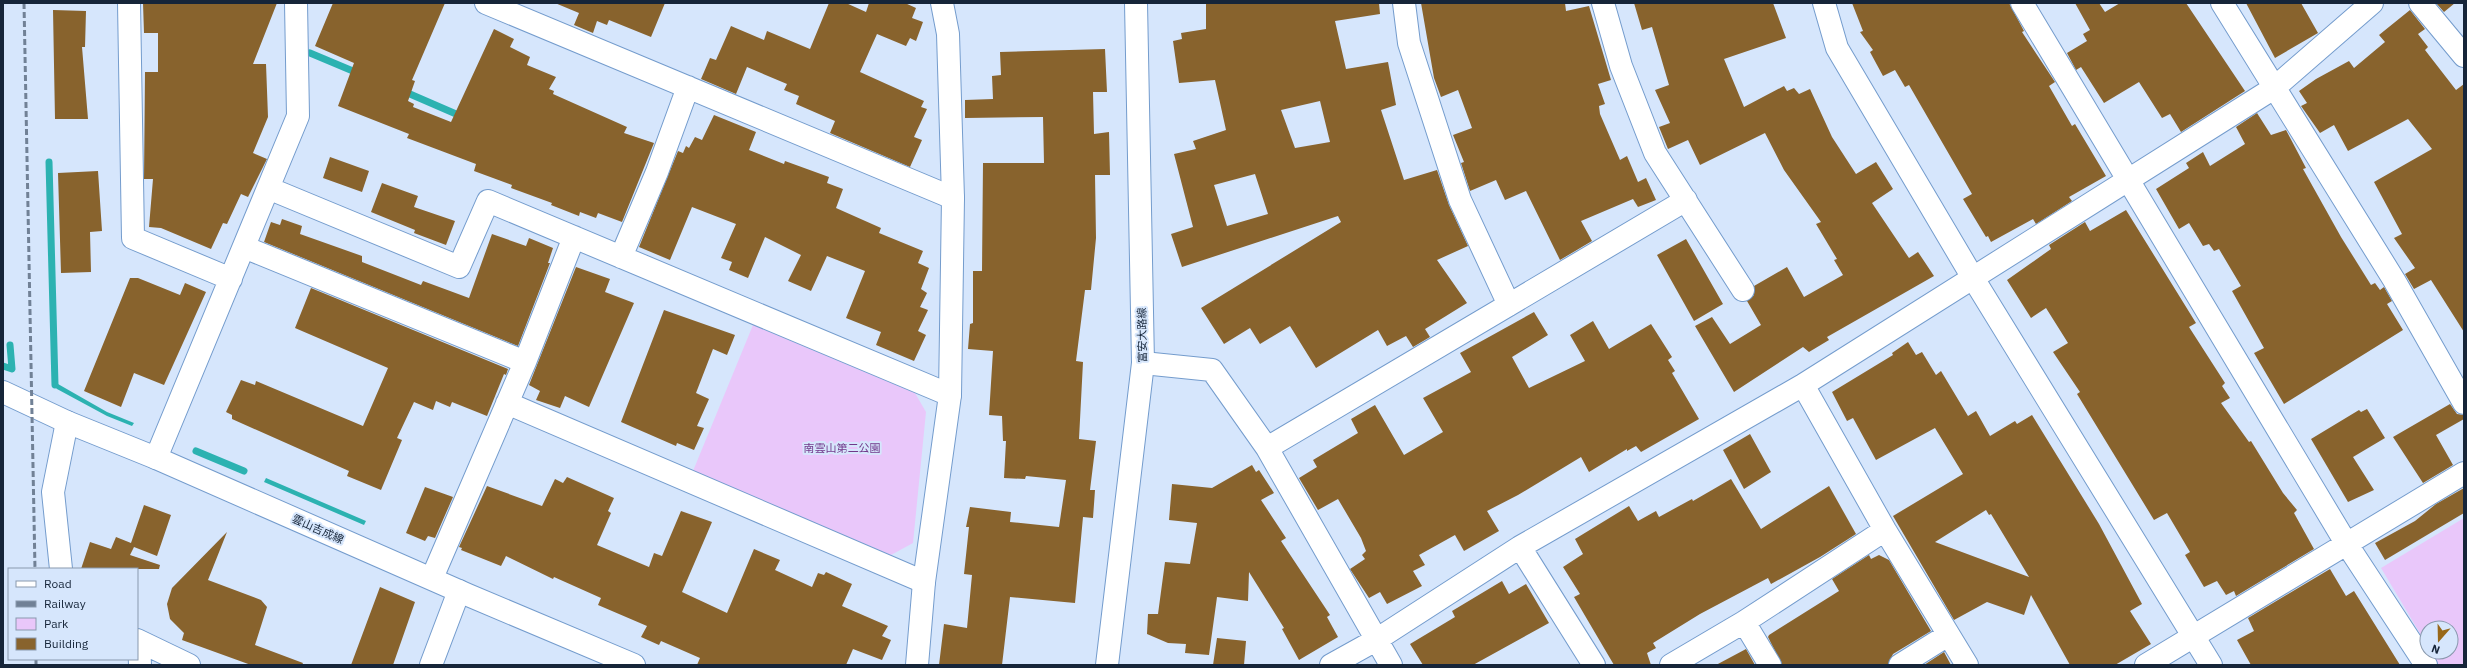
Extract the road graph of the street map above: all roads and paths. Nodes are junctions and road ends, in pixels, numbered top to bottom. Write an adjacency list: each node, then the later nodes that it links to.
1 (129, 3): 24 (street)
2 (296, 3): 17 (street)
3 (486, 3): 14 (street)
4 (942, 3): 18 (street)
5 (1136, 3): 28 (street, 富安大路線)
6 (1404, 3): 26 (street)
7 (1603, 3): 19 (street)
8 (1824, 3): 23 (street)
9 (2022, 3): 16 (street)
10 (2222, 3): 15 (street)
11 (2372, 3): 15 (street)
12 (2420, 3): 13 (street)
13 (2464, 56)
14 (688, 87): 18 (street); 22 (street)
15 (2274, 88): 16 (street); 33 (street)
16 (2128, 180): 23 (street); 39 (street)
17 (268, 188): 20 (street); 21 (street)
18 (953, 198): 31 (street)
19 (1686, 200): 25 (street); 26 (street)
20 (574, 237): 22 (street); 27 (street)
21 (244, 246): 24 (street); 27 (street)
22 (621, 257): 31 (street)
23 (1973, 278): 29 (street); 47 (street)
24 (231, 279): 36 (street)
25 (1743, 290)
26 (1509, 305): 35 (street)
27 (525, 362): 32 (street)
28 (1143, 363): 35 (street); 55 (street, 富安大路線)
29 (1803, 385): 38 (street); 40 (street)
30 (3, 392): 34 (street, 雲山吉成線)
31 (950, 395): 43 (street)
32 (507, 403): 42 (street); 43 (street)
33 (2464, 403)
34 (67, 422): 36 (street, 雲山吉成線); 41 (street)
35 (1267, 448): 48 (street)
36 (156, 458): 42 (street, 雲山吉成線)
37 (2464, 473): 39 (street)
38 (1885, 530): 45 (street); 46 (street)
39 (2346, 543): 47 (street); 65 (street)
40 (1520, 547): 48 (street); 58 (street)
41 (61, 568)
42 (432, 578): 44 (street, 雲山吉成線)
43 (924, 582): 54 (street)
44 (459, 591): 52 (street); 53 (street, 雲山吉成線)
45 (1744, 622): 59 (street); 60 (street)
46 (1948, 635): 61 (street); 62 (street)
47 (2194, 636): 63 (street); 64 (street)
48 (1376, 640): 56 (street); 57 (street)
49 (138, 641): 50 (street); 51 (street)
50 (140, 665)
51 (189, 665)
52 (430, 665)
53 (634, 665)
54 (917, 665)
55 (1107, 665)
56 (1331, 665)
57 (1391, 665)
58 (1594, 665)
59 (1671, 665)
60 (1770, 665)
61 (1900, 665)
62 (1967, 665)
63 (2146, 665)
64 (2211, 665)
65 (2426, 665)

